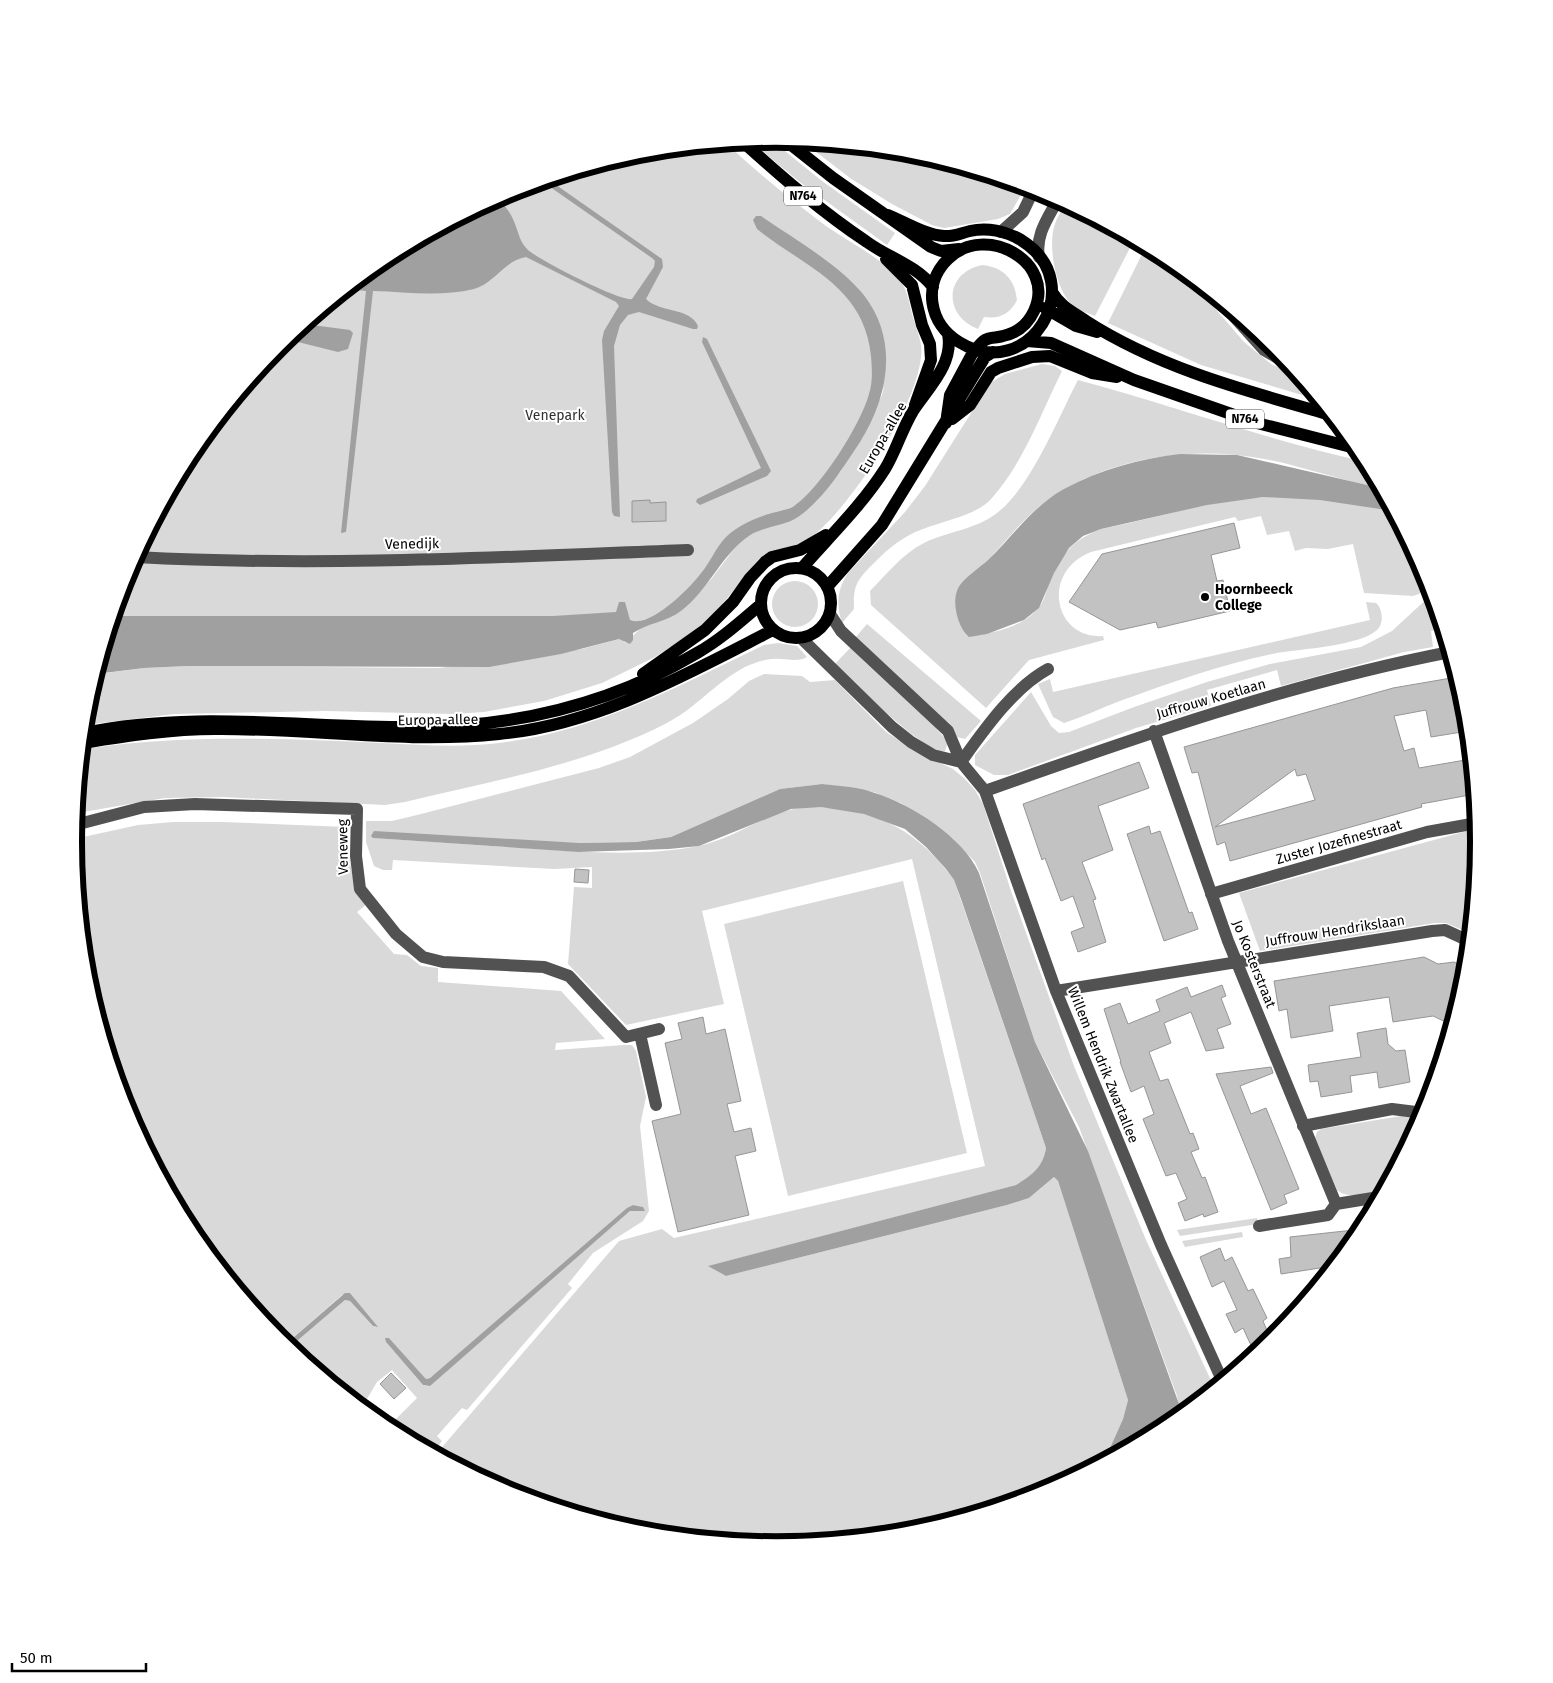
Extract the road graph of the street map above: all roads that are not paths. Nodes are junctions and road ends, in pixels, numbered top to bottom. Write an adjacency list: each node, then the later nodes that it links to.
1 (796, 148): 5 (main road, N764)
2 (750, 149): 7 (main road, N764)
3 (1031, 196): 6 (street)
4 (1055, 206): 10 (street)
5 (888, 215): 6 (main road, N764); 9 (main road, N764)
6 (1001, 232): 8 (main road); 10 (main road, N764)
7 (869, 244): 11 (main road, N764); 23 (main road, N764)
8 (990, 244): 9 (main road, N764); 13 (main road, N764)
9 (961, 249): 11 (main road, N764)
10 (1039, 257): 12 (main road, N764)
11 (933, 286): 15 (main road, N764)
12 (1052, 292): 14 (main road, N764); 16 (main road, N764)
13 (1037, 301): 14 (main road, N764); 19 (main road)
14 (1050, 312): 16 (main road, N764); 18 (main road, N764)
15 (948, 334): 19 (main road, N764); 23 (main road, Europa-allee)
16 (1113, 338): 24 (main road, N764)
17 (1254, 339): 21 (street)
18 (1027, 341): 20 (main road, N764); 22 (main road, N764)
19 (976, 350): 20 (main road, N764); 25 (main road)
20 (993, 352): 25 (main road)
21 (1268, 353)
22 (1134, 380): 25 (main road); 26 (main road, N764)
23 (913, 412): 27 (main road, Europa-allee)
24 (1321, 412)
25 (946, 423): 31 (main road)
26 (1347, 446)
27 (835, 530): 30 (main road, Europa-allee); 38 (main road)
28 (688, 550): 29 (street, Venedijk)
29 (144, 557)
30 (802, 568): 31 (main road); 32 (main road)
31 (827, 587): 33 (main road)
32 (760, 605): 34 (main road); 38 (main road, Europa-allee)
33 (830, 614): 35 (main road); 42 (street, Willem Hendrik Zwartallee)
34 (773, 630): 35 (main road); 41 (main road, Europa-allee)
35 (801, 638): 42 (street)
36 (1444, 653): 39 (street, Juffrouw Koetlaan)
37 (1048, 669): 42 (street)
38 (623, 690): 40 (main road, Europa-allee)
39 (1154, 731): 43 (street, Juffrouw Koetlaan); 46 (street, Jo Kosterstraat)
40 (91, 732)
41 (90, 742)
42 (961, 762): 43 (street, Willem Hendrik Zwartallee)
43 (985, 791): 49 (street, Willem Hendrik Zwartallee)
44 (83, 823): 51 (street, Veneweg)
45 (1470, 824): 46 (street, Zuster Jozefinestraat)
46 (1210, 894): 48 (street, Jo Kosterstraat)
47 (1464, 938): 48 (street, Juffrouw Hendrikslaan)
48 (1236, 961): 49 (street, Juffrouw Hendrikslaan); 54 (street, Jo Kosterstraat)
49 (1056, 991): 58 (street, Willem Hendrik Zwartallee)
50 (659, 1029): 51 (street, Veneweg)
51 (640, 1034): 52 (street)
52 (656, 1105)
53 (1415, 1113): 54 (street)
54 (1303, 1126): 56 (street, Jo Kosterstraat)
55 (1372, 1198): 56 (street)
56 (1336, 1204): 57 (street)
57 (1259, 1226)
58 (1220, 1375)

